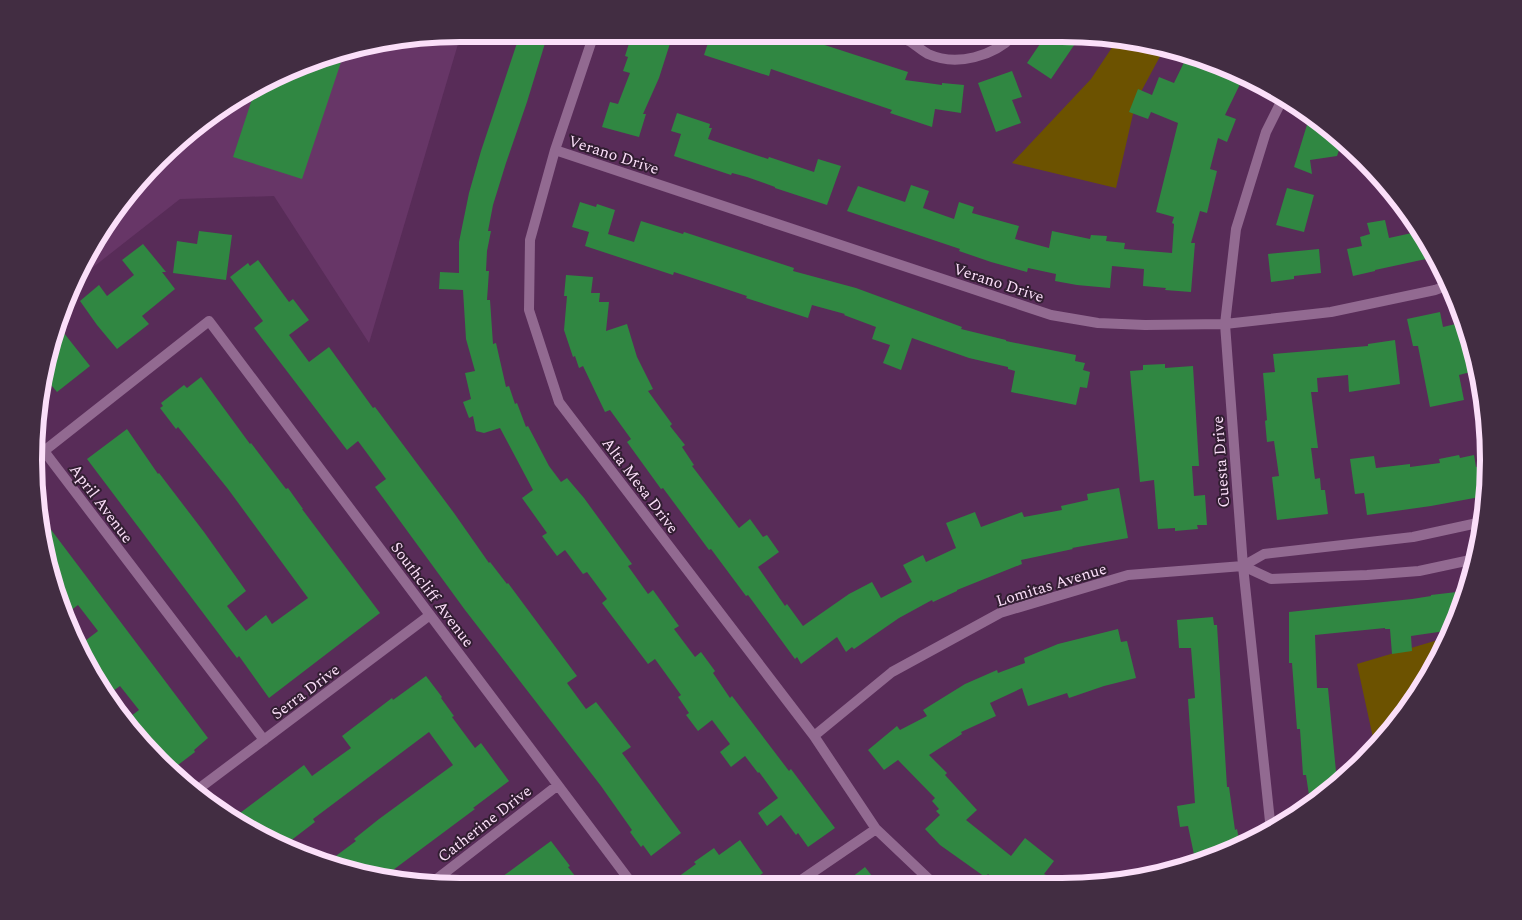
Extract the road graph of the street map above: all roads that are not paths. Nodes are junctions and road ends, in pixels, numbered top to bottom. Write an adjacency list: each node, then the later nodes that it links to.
1 (591, 42): 5 (street, Alta Mesa Drive)
2 (910, 42): 3 (street)
3 (1007, 42)
4 (1280, 104): 8 (street, Cuesta Drive)
5 (555, 150): 8 (street, Verano Drive); 13 (street, Alta Mesa Drive)
6 (1442, 288): 8 (street, Verano Drive)
7 (209, 321): 12 (street, Southcliff Avenue); 14 (street, April Avenue)
8 (1225, 324): 11 (street, Cuesta Drive)
9 (1474, 524): 11 (street, Lomitas Avenue)
10 (1467, 561): 11 (street, Lomitas Avenue)
11 (1243, 566): 13 (street, Lomitas Avenue); 17 (street, Cuesta Drive)
12 (430, 615): 14 (street, Serra Drive); 15 (street, Southcliff Avenue)
13 (814, 736): 18 (street, Alta Mesa Drive)
14 (264, 740): 16 (street, Serra Drive)
15 (558, 785): 19 (street, Catherine Drive); 20 (street, Southcliff Avenue)
16 (201, 787)
17 (1270, 822)
18 (876, 829): 21 (street); 22 (street, Alta Mesa Drive)
19 (439, 877)
20 (628, 878)
21 (804, 878)
22 (928, 878)

